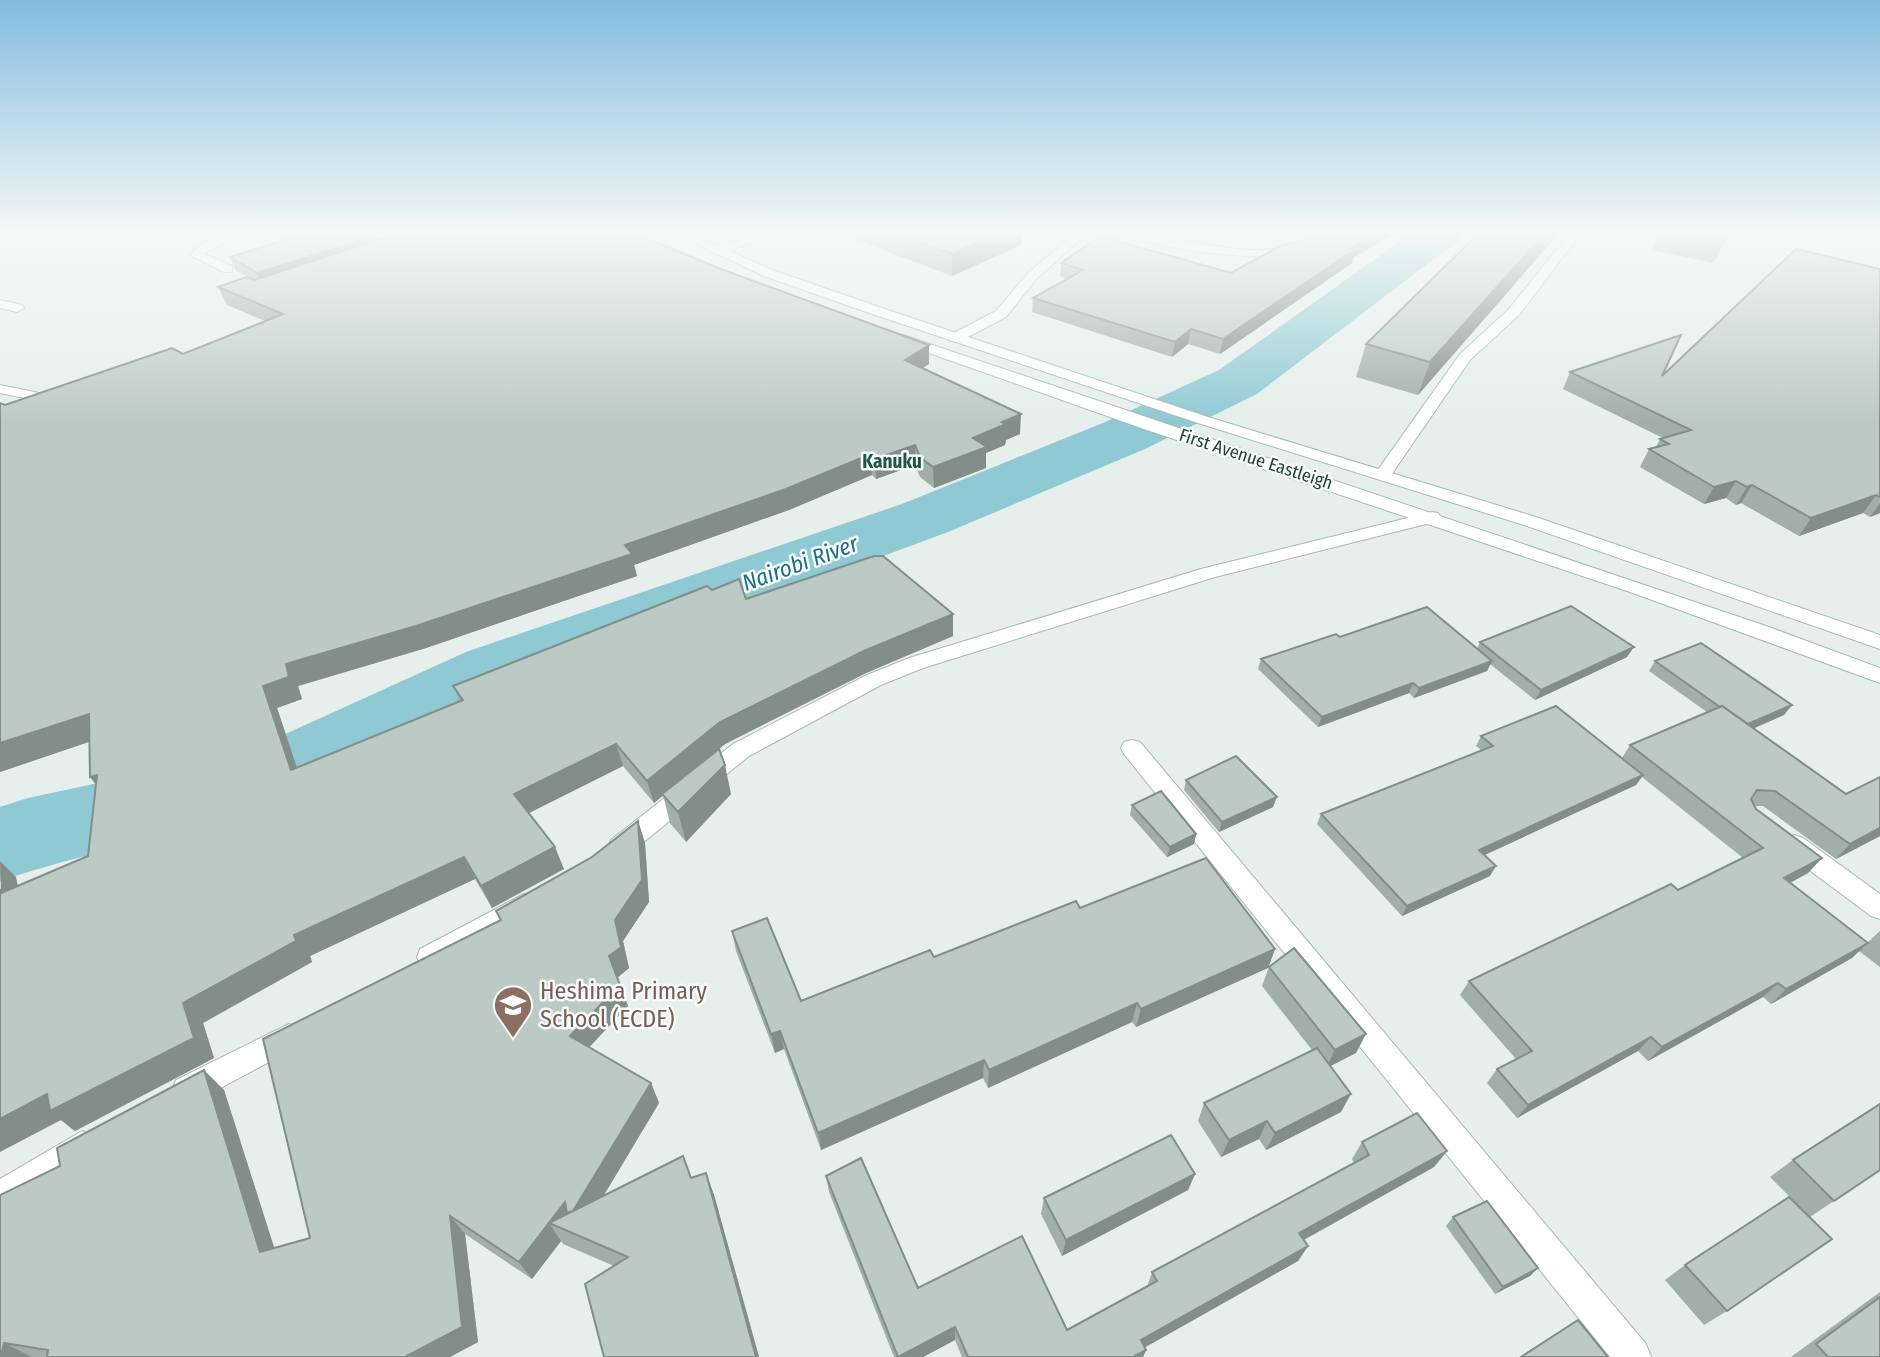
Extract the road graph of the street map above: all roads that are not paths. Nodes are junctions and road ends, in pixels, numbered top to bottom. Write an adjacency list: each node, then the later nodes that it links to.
1 (840, 296): 7 (street, First Avenue Eastleigh)
2 (1015, 296): 7 (street)
3 (1526, 296): 10 (street)
4 (0, 304): 5 (street)
5 (17, 309)
6 (890, 334): 11 (street, First Avenue Eastleigh)
7 (955, 338): 10 (street, First Avenue Eastleigh)
8 (0, 389): 9 (street)
9 (44, 398)
10 (1383, 474): 12 (street, First Avenue Eastleigh)
11 (1432, 517): 13 (street, First Avenue Eastleigh); 16 (street)
12 (1880, 642)
13 (1880, 676)
14 (1132, 748): 24 (street)
15 (1774, 831): 18 (street)
16 (601, 862)
17 (544, 895): 19 (street)
18 (1880, 908)
19 (413, 967)
20 (305, 1028): 21 (street)
21 (169, 1099)
22 (107, 1132): 23 (street)
23 (0, 1197)
24 (1633, 1357)

